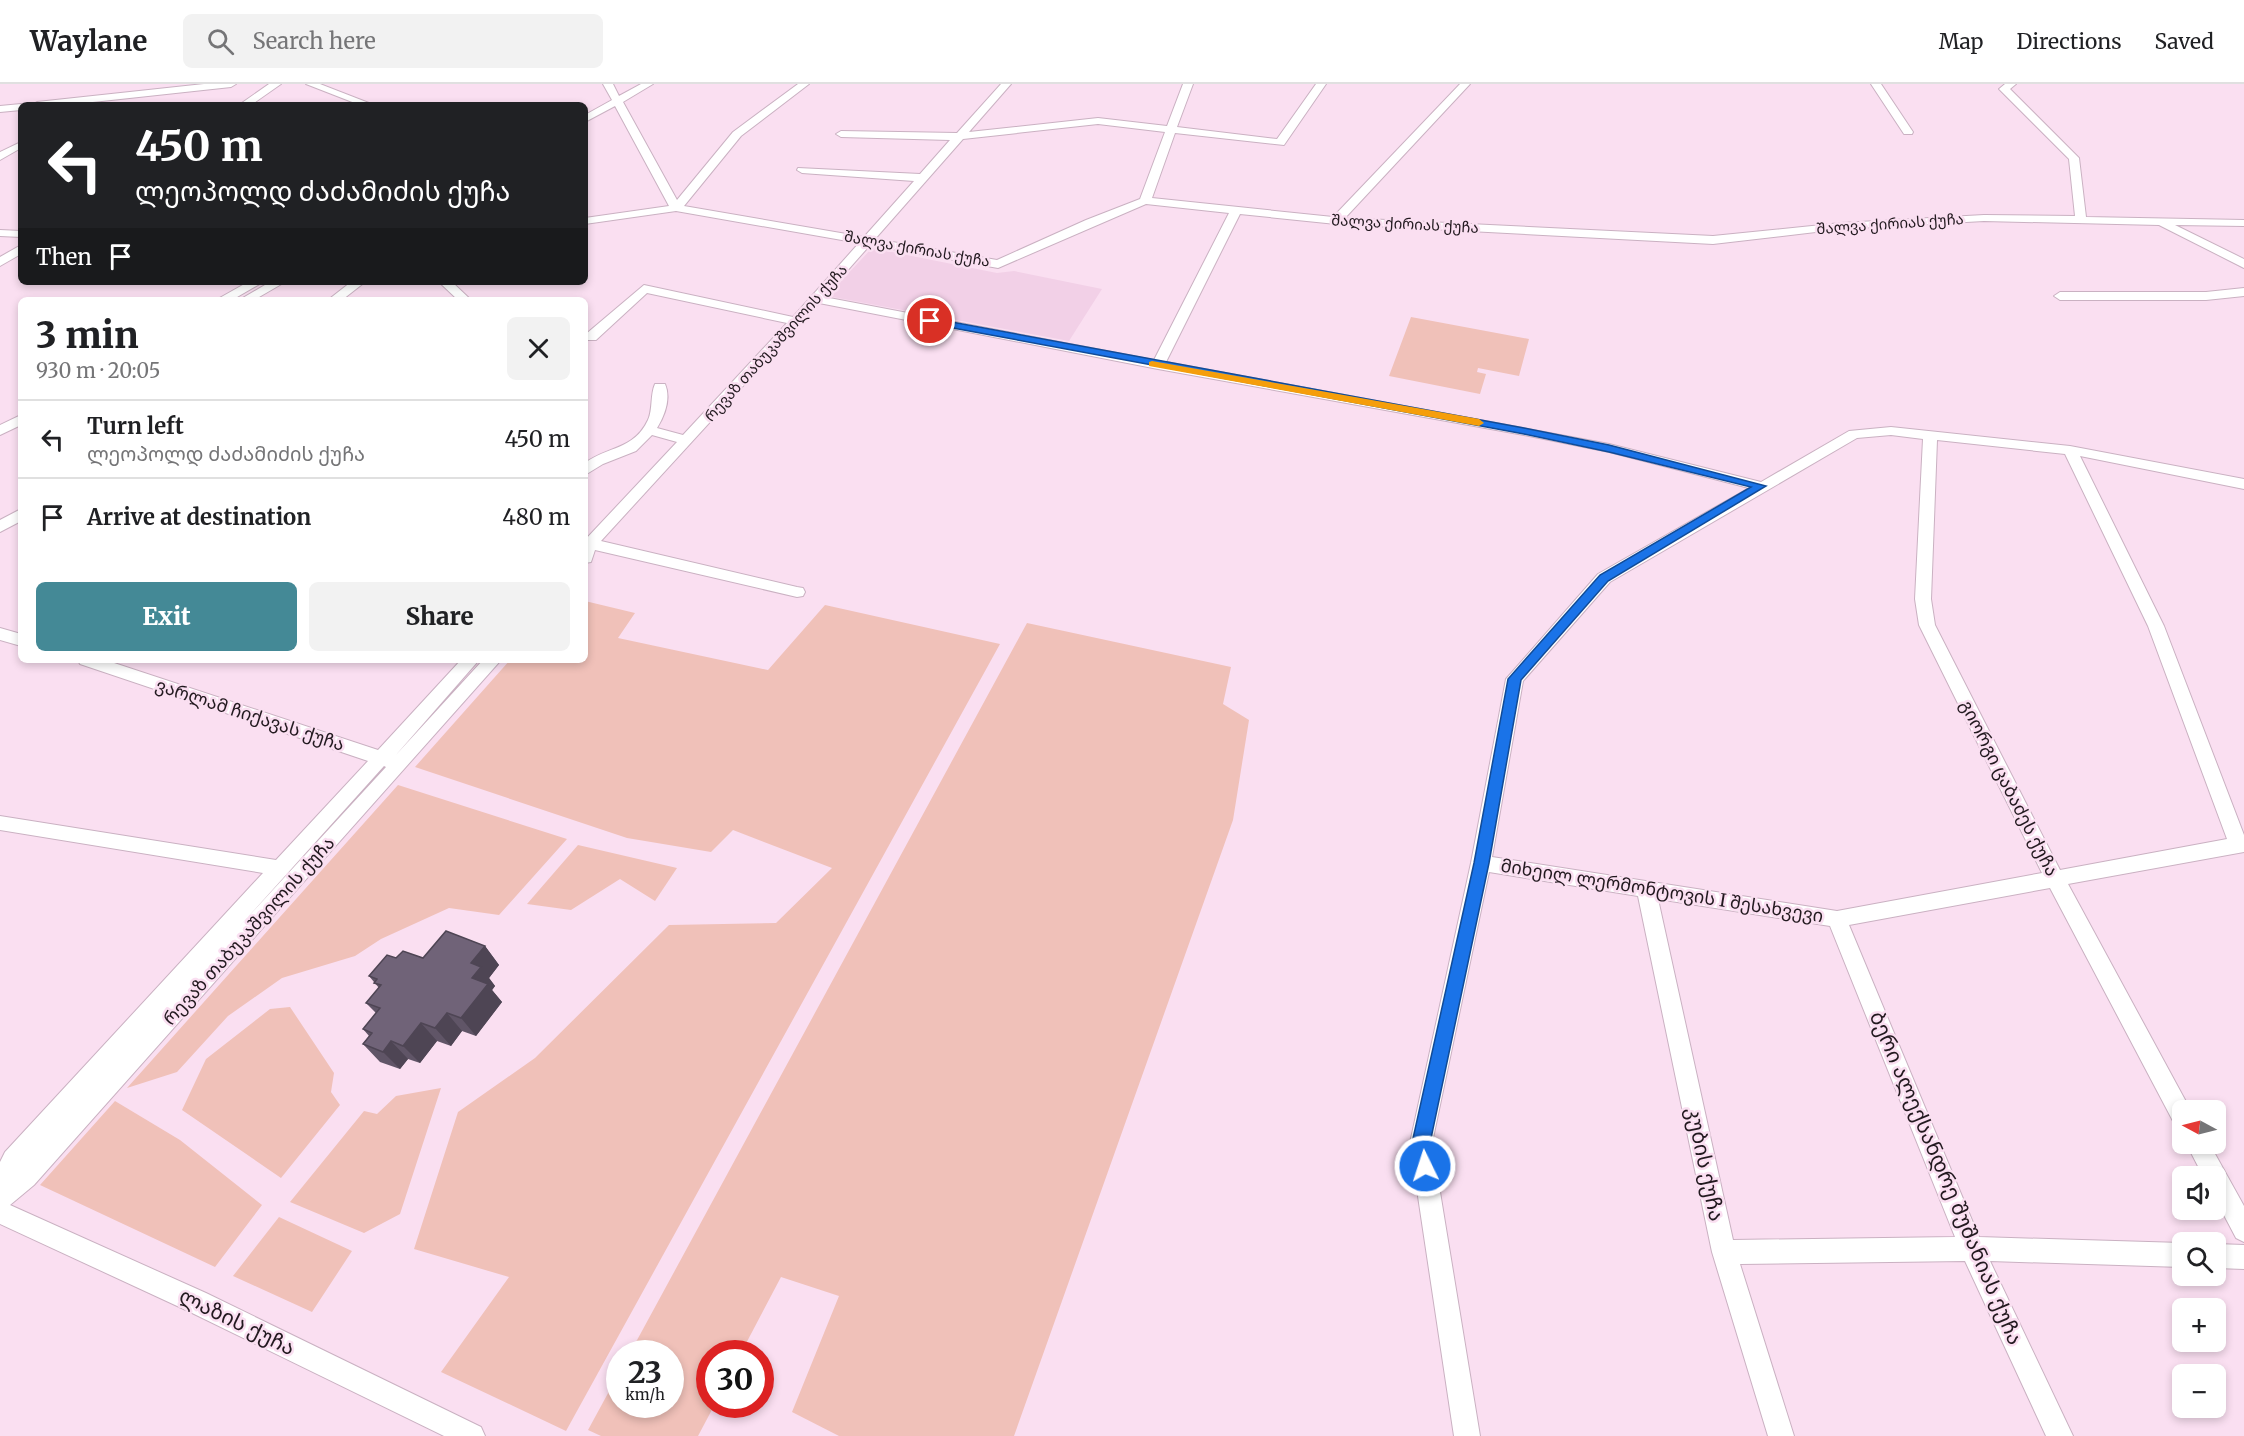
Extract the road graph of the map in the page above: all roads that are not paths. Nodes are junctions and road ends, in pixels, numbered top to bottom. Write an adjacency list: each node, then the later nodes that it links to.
1 (231, 84): 14 (street)
2 (276, 84): 15 (street)
3 (311, 84): 16 (street)
4 (608, 84): 13 (street)
5 (648, 84): 13 (street)
6 (804, 84): 30 (street)
7 (1006, 84): 24 (street, რევაზ თაბუკაშვილის ქუჩა)
8 (1188, 84): 21 (street)
9 (1321, 84): 21 (street)
10 (1465, 84): 34 (street)
11 (1876, 84): 22 (street)
12 (2011, 84): 32 (street)
13 (616, 101): 19 (street); 20 (street); 30 (street)
14 (65, 102)
15 (249, 102)
16 (361, 102)
17 (18, 107): 18 (street)
18 (0, 109)
19 (588, 110)
20 (588, 117)
21 (1172, 129): 24 (street); 29 (street)
22 (1908, 132)
23 (841, 134): 24 (street)
24 (960, 137): 28 (street, რევაზ თაბუკაშვილის ქუჩა)
25 (18, 145): 26 (street)
26 (0, 157)
27 (802, 170): 28 (street)
28 (924, 178): 39 (street, რევაზ თაბუკაშვილის ქუჩა)
29 (1145, 201): 31 (street, შალვა ქირიას ქუჩა); 39 (street, შალვა ქირიას ქუჩა)
30 (676, 208): 33 (street, შალვა ქირიას ქუჩა); 39 (street, შალვა ქირიას ქუჩა)
31 (1236, 210): 34 (street, შალვა ქირიას ქუჩა); 56 (street)
32 (2081, 219): 34 (street, შალვა ქირიას ქუჩა); 35 (street, შალვა ქირიას ქუჩა)
33 (588, 221)
34 (1336, 221)
35 (2160, 222): 36 (street, შალვა ქირიას ქუჩა); 42 (street)
36 (2244, 223)
37 (0, 233): 38 (street)
38 (18, 234)
39 (869, 240): 53 (street, რევაზ თაბუკაშვილის ქუჩა)
40 (18, 251): 41 (street)
41 (0, 262)
42 (2244, 264)
43 (251, 285): 49 (street)
44 (273, 285): 50 (street)
45 (355, 285): 51 (street)
46 (448, 285): 52 (street)
47 (2244, 292): 48 (street)
48 (2060, 296)
49 (228, 297)
50 (251, 297)
51 (338, 297)
52 (462, 297)
53 (816, 298): 54 (street, რევაზ თაბუკაშვილის ქუჩა); 56 (street)
54 (796, 321): 55 (street); 64 (street, რევაზ თაბუკაშვილის ქუჩა)
55 (591, 337)
56 (1158, 365): 68 (street)
57 (660, 387): 62 (street)
58 (18, 408): 59 (street)
59 (0, 418)
60 (18, 421): 61 (street)
61 (0, 430)
62 (648, 430): 64 (street); 66 (street)
63 (1930, 437): 65 (street); 68 (street); 84 (street, გიორგი ცაბაძეს ქუჩა)
64 (687, 440): 71 (street, რევაზ თაბუკაშვილის ქუჩა)
65 (2070, 450): 67 (street); 81 (street)
66 (588, 468)
67 (2244, 484)
68 (1760, 486): 82 (street)
69 (18, 516): 70 (street)
70 (0, 527)
71 (588, 548)
72 (588, 549): 73 (street)
73 (797, 592)
74 (0, 633): 75 (street)
75 (18, 639)
76 (95, 663): 79 (street, ვარლამ ჩიქავას ქუჩა)
77 (469, 663): 79 (street, რევაზ თაბუკაშვილის ქუჩა)
78 (490, 663): 79 (street, რევაზ თაბუკაშვილის ქუჩა)
79 (390, 761): 83 (street, რევაზ თაბუკაშვილის ქუჩა); 90 (street, რევაზ თაბუკაშვილის ქუჩა)
80 (0, 823): 83 (street)
81 (2241, 844): 84 (street, მიხეილ ლერმონტოვის I შესახვევი)
82 (1481, 863): 85 (street, მიხეილ ლერმონტოვის I შესახვევი); 99 (street)
83 (279, 868): 88 (street, რევაზ თაბუკაშვილის ქუჩა)
84 (2055, 879): 86 (street, მიხეილ ლერმონტოვის I შესახვევი); 87 (street, გიორგი ცაბაძეს ქუჩა)
85 (1646, 888): 86 (street, მიხეილ ლერმონტოვის I შესახვევი); 94 (street, კუბის ქუჩა)
86 (1837, 919): 93 (street, ბერი ალექსანდრე შუშანიას ქუჩა)
87 (2173, 1100)
88 (0, 1186)
89 (2226, 1197): 92 (street)
90 (0, 1198)
91 (0, 1212): 98 (street, ლაზის ქუჩა)
92 (2244, 1230)
93 (1972, 1250): 94 (street); 95 (street); 101 (street, ბერი ალექსანდრე შუშანიას ქუჩა)
94 (1724, 1252): 100 (street, კუბის ქუჩა)
95 (2172, 1255)
96 (2226, 1256): 97 (street)
97 (2244, 1257)
98 (472, 1436)
99 (1467, 1436)
100 (1781, 1436)
101 (2060, 1436)

